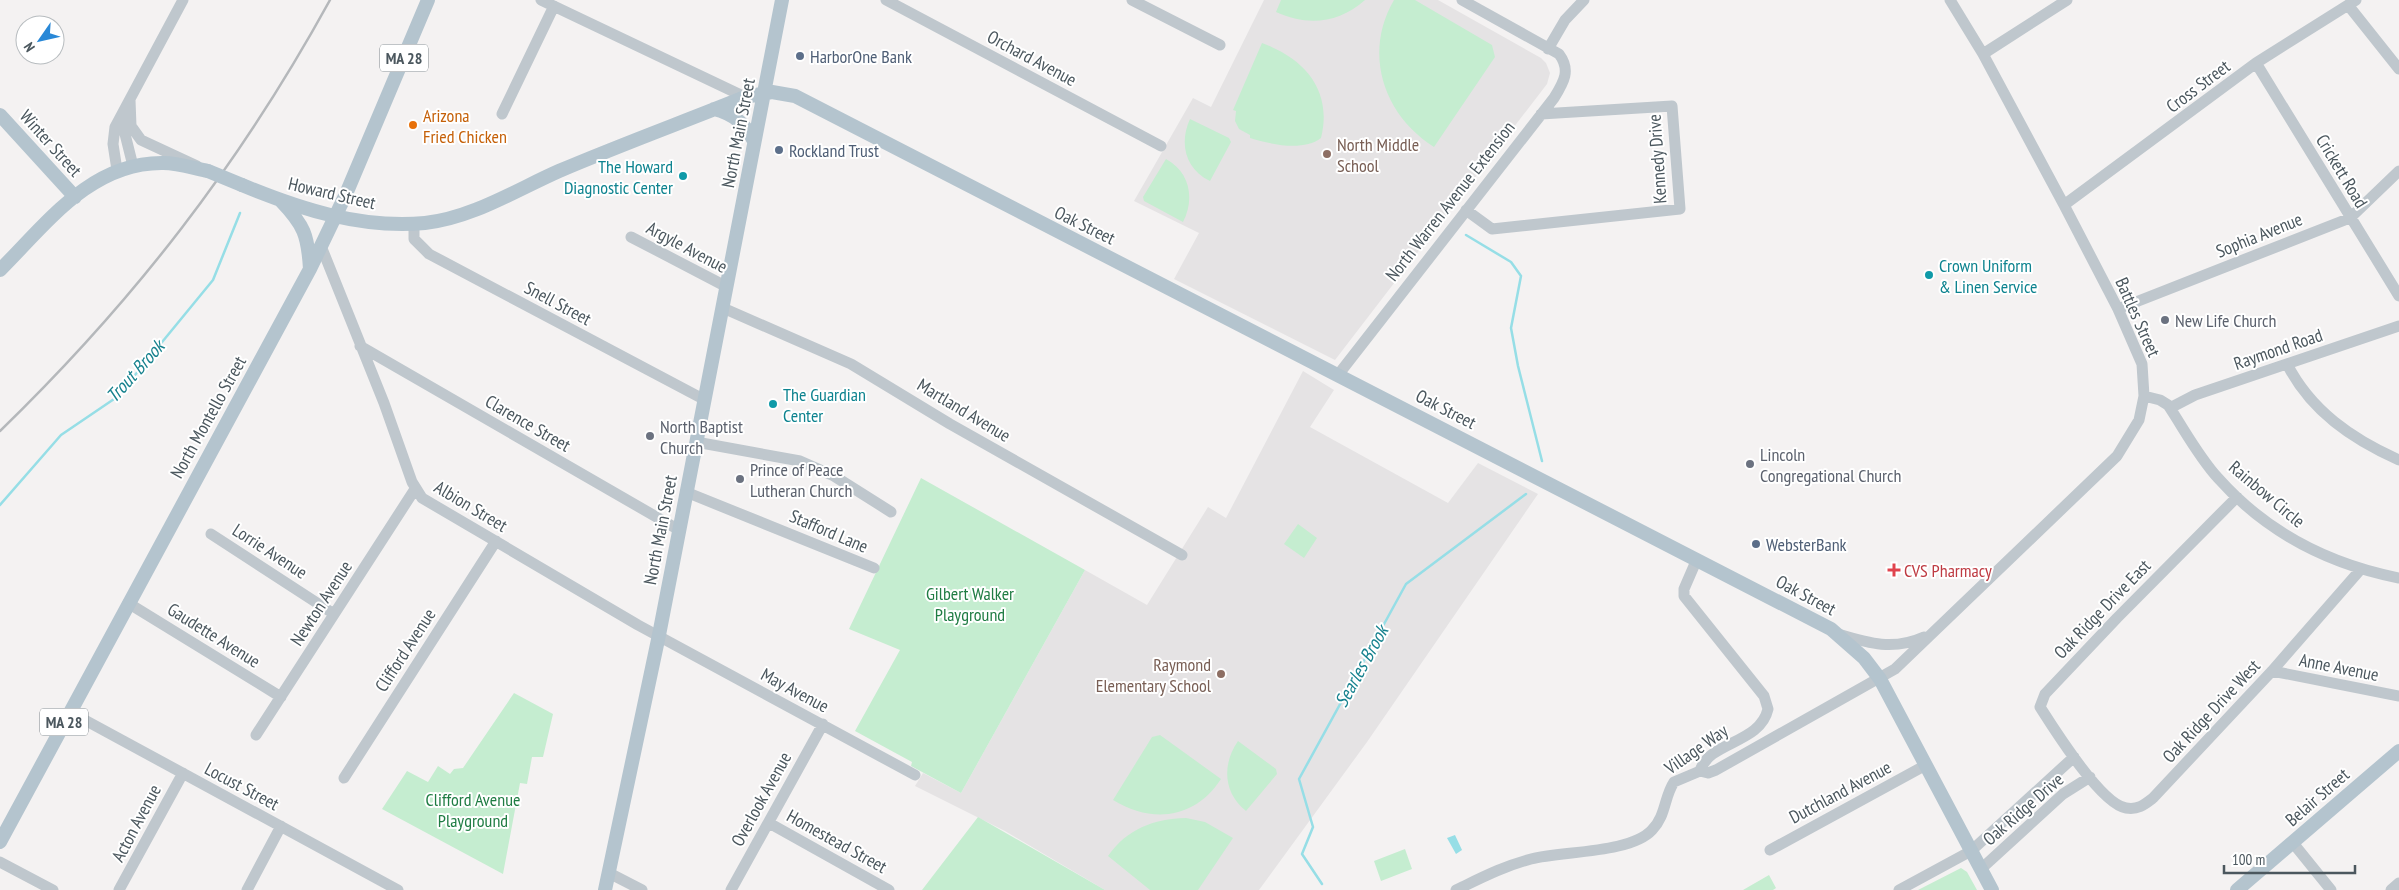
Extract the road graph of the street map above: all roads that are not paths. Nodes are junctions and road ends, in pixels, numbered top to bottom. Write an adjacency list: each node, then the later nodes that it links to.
1 (183, 0): 20 (street)
2 (428, 0): 35 (main road, North Montello Street / MA 28)
3 (542, 0): 12 (street)
4 (782, 0): 18 (main road, North Main Street)
5 (886, 0): 26 (street, Orchard Avenue)
6 (1132, 0): 13 (street)
7 (1462, 0): 14 (street, North Warren Avenue Extension)
8 (1584, 0): 14 (street)
9 (1950, 0): 15 (street, Battles Street)
10 (2067, 0): 15 (street)
11 (2352, 2): 16 (street, Cross Street); 17 (street)
12 (554, 6): 19 (street); 22 (street)
13 (1220, 45)
14 (1548, 49): 23 (street, North Warren Avenue Extension)
15 (1983, 54): 33 (street, Battles Street)
16 (2256, 63): 33 (street, Cross Street); 36 (street, Crickett Road)
17 (2399, 69)
18 (765, 92): 19 (main road, Howard Street); 25 (main road, North Main Street); 49 (main road, Oak Street)
19 (745, 98): 21 (main road, Howard Street)
20 (130, 100): 27 (street); 28 (street); 29 (street)
21 (714, 109): 25 (main road); 37 (main road, Howard Street)
22 (502, 114)
23 (1541, 114): 34 (street, North Warren Avenue Extension); 34 (street, Kennedy Drive)
24 (0, 115): 31 (main road, Winter Street)
25 (754, 141): 42 (main road, North Main Street)
26 (1162, 146)
27 (133, 166): 28 (main road, Howard Street); 29 (main road, Howard Street)
28 (117, 170): 31 (main road, Howard Street)
29 (208, 171): 32 (main road, Howard Street, bridge)
30 (2399, 171): 36 (street, Sophia Avenue)
31 (74, 197): 41 (main road, Howard Street)
32 (281, 201): 35 (main road, Howard Street); 40 (main road)
33 (2064, 205): 45 (street, Battles Street)
34 (1466, 210): 49 (street, North Warren Avenue Extension)
35 (336, 216): 37 (main road, Howard Street); 39 (main road, North Montello Street / MA 28)
36 (2350, 218): 43 (street, Crickett Road); 45 (street, Sophia Avenue)
37 (414, 224): 51 (street, Snell Street)
38 (631, 237): 42 (street, Argyle Avenue)
39 (321, 246): 40 (main road, North Montello Street / MA 28); 47 (street, Albion Street)
40 (310, 269): 67 (main road, North Montello Street / MA 28)
41 (0, 270)
42 (727, 287): 44 (main road, North Main Street)
43 (2399, 296)
44 (723, 308): 51 (main road, North Main Street); 62 (street, Martland Avenue)
45 (2118, 310): 50 (street, Battles Street)
46 (2399, 326): 48 (street, Raymond Road)
47 (360, 346): 55 (street, Albion Street); 59 (street, Clarence Street)
48 (2287, 364): 52 (street, Raymond Road); 54 (street)
49 (1338, 375): 63 (main road, Oak Street)
50 (2144, 396): 52 (street); 69 (street, Battles Street)
51 (705, 400): 53 (main road, North Main Street)
52 (2170, 408): 57 (street, Rainbow Circle)
53 (696, 442): 56 (main road, North Main Street); 58 (street)
54 (2399, 460)
55 (415, 489): 61 (street, Albion Street); 68 (street, Newton Avenue)
56 (686, 492): 59 (main road, North Main Street); 64 (street, Stafford Lane)
57 (2237, 497): 65 (street, Rainbow Circle); 80 (street, Oak Ridge Drive East)
58 (891, 512)
59 (679, 530): 71 (main road, North Main Street)
60 (211, 534): 68 (street, Lorrie Avenue)
61 (496, 541): 71 (street, Albion Street); 86 (street, Clifford Avenue)
62 (1182, 555)
63 (1697, 559): 70 (main road, Oak Street); 82 (street, Village Way)
64 (874, 568)
65 (2361, 569): 66 (street, Rainbow Circle); 72 (street, Oak Ridge Drive West)
66 (2399, 578)
67 (128, 603): 75 (street, Gaudette Avenue); 76 (main road, North Montello Street / MA 28)
68 (334, 614): 75 (street, Newton Avenue)
69 (1934, 631): 70 (street, Battles Street); 73 (street, Battles Street)
70 (1838, 634): 73 (main road, Oak Street)
71 (659, 635): 77 (street, May Avenue); 95 (main road, North Main Street)
72 (2272, 671): 74 (street, Anne Avenue); 85 (street, Oak Ridge Drive West)
73 (1880, 679): 81 (main road, Oak Street); 82 (street, Battles Street)
74 (2399, 696)
75 (281, 697): 78 (street, Newton Avenue)
76 (70, 712): 83 (street, Locust Street); 89 (main road, North Montello Street / MA 28)
77 (822, 724): 84 (street, May Avenue); 87 (street, Overlook Avenue)
78 (256, 735)
79 (2399, 751): 90 (main road, Belair Street)
80 (2074, 757): 85 (street, Oak Ridge Drive West); 92 (street, Oak Ridge Drive)
81 (1926, 765): 91 (street, Dutchland Avenue); 92 (main road, Oak Street)
82 (1700, 772): 106 (street, Village Way)
83 (183, 773): 88 (street, Locust Street); 99 (street, Acton Avenue)
84 (915, 775)
85 (2090, 777): 94 (street, Oak Ridge Drive)
86 (344, 778)
87 (769, 823): 104 (street, Overlook Avenue); 105 (street, Homestead Street)
88 (281, 826): 97 (street, Locust Street); 100 (street)
89 (0, 842)
90 (2292, 844): 109 (main road, Belair Street); 110 (street)
91 (1770, 850)
92 (1971, 851): 94 (main road, Oak Street); 107 (street, Oak Ridge Drive)
93 (0, 862): 98 (street)
94 (1981, 869): 108 (main road, Oak Street)
95 (609, 873): 102 (main road, North Main Street); 103 (street)
96 (2399, 883): 111 (street)
97 (378, 885): 101 (street, Locust Street)
98 (53, 890)
99 (119, 890)
100 (247, 890)
101 (398, 890)
102 (605, 890)
103 (642, 890)
104 (731, 890)
105 (888, 890)
106 (1456, 890)
107 (1898, 890)
108 (1992, 890)
109 (2237, 890)
110 (2331, 890)
111 (2391, 890)

